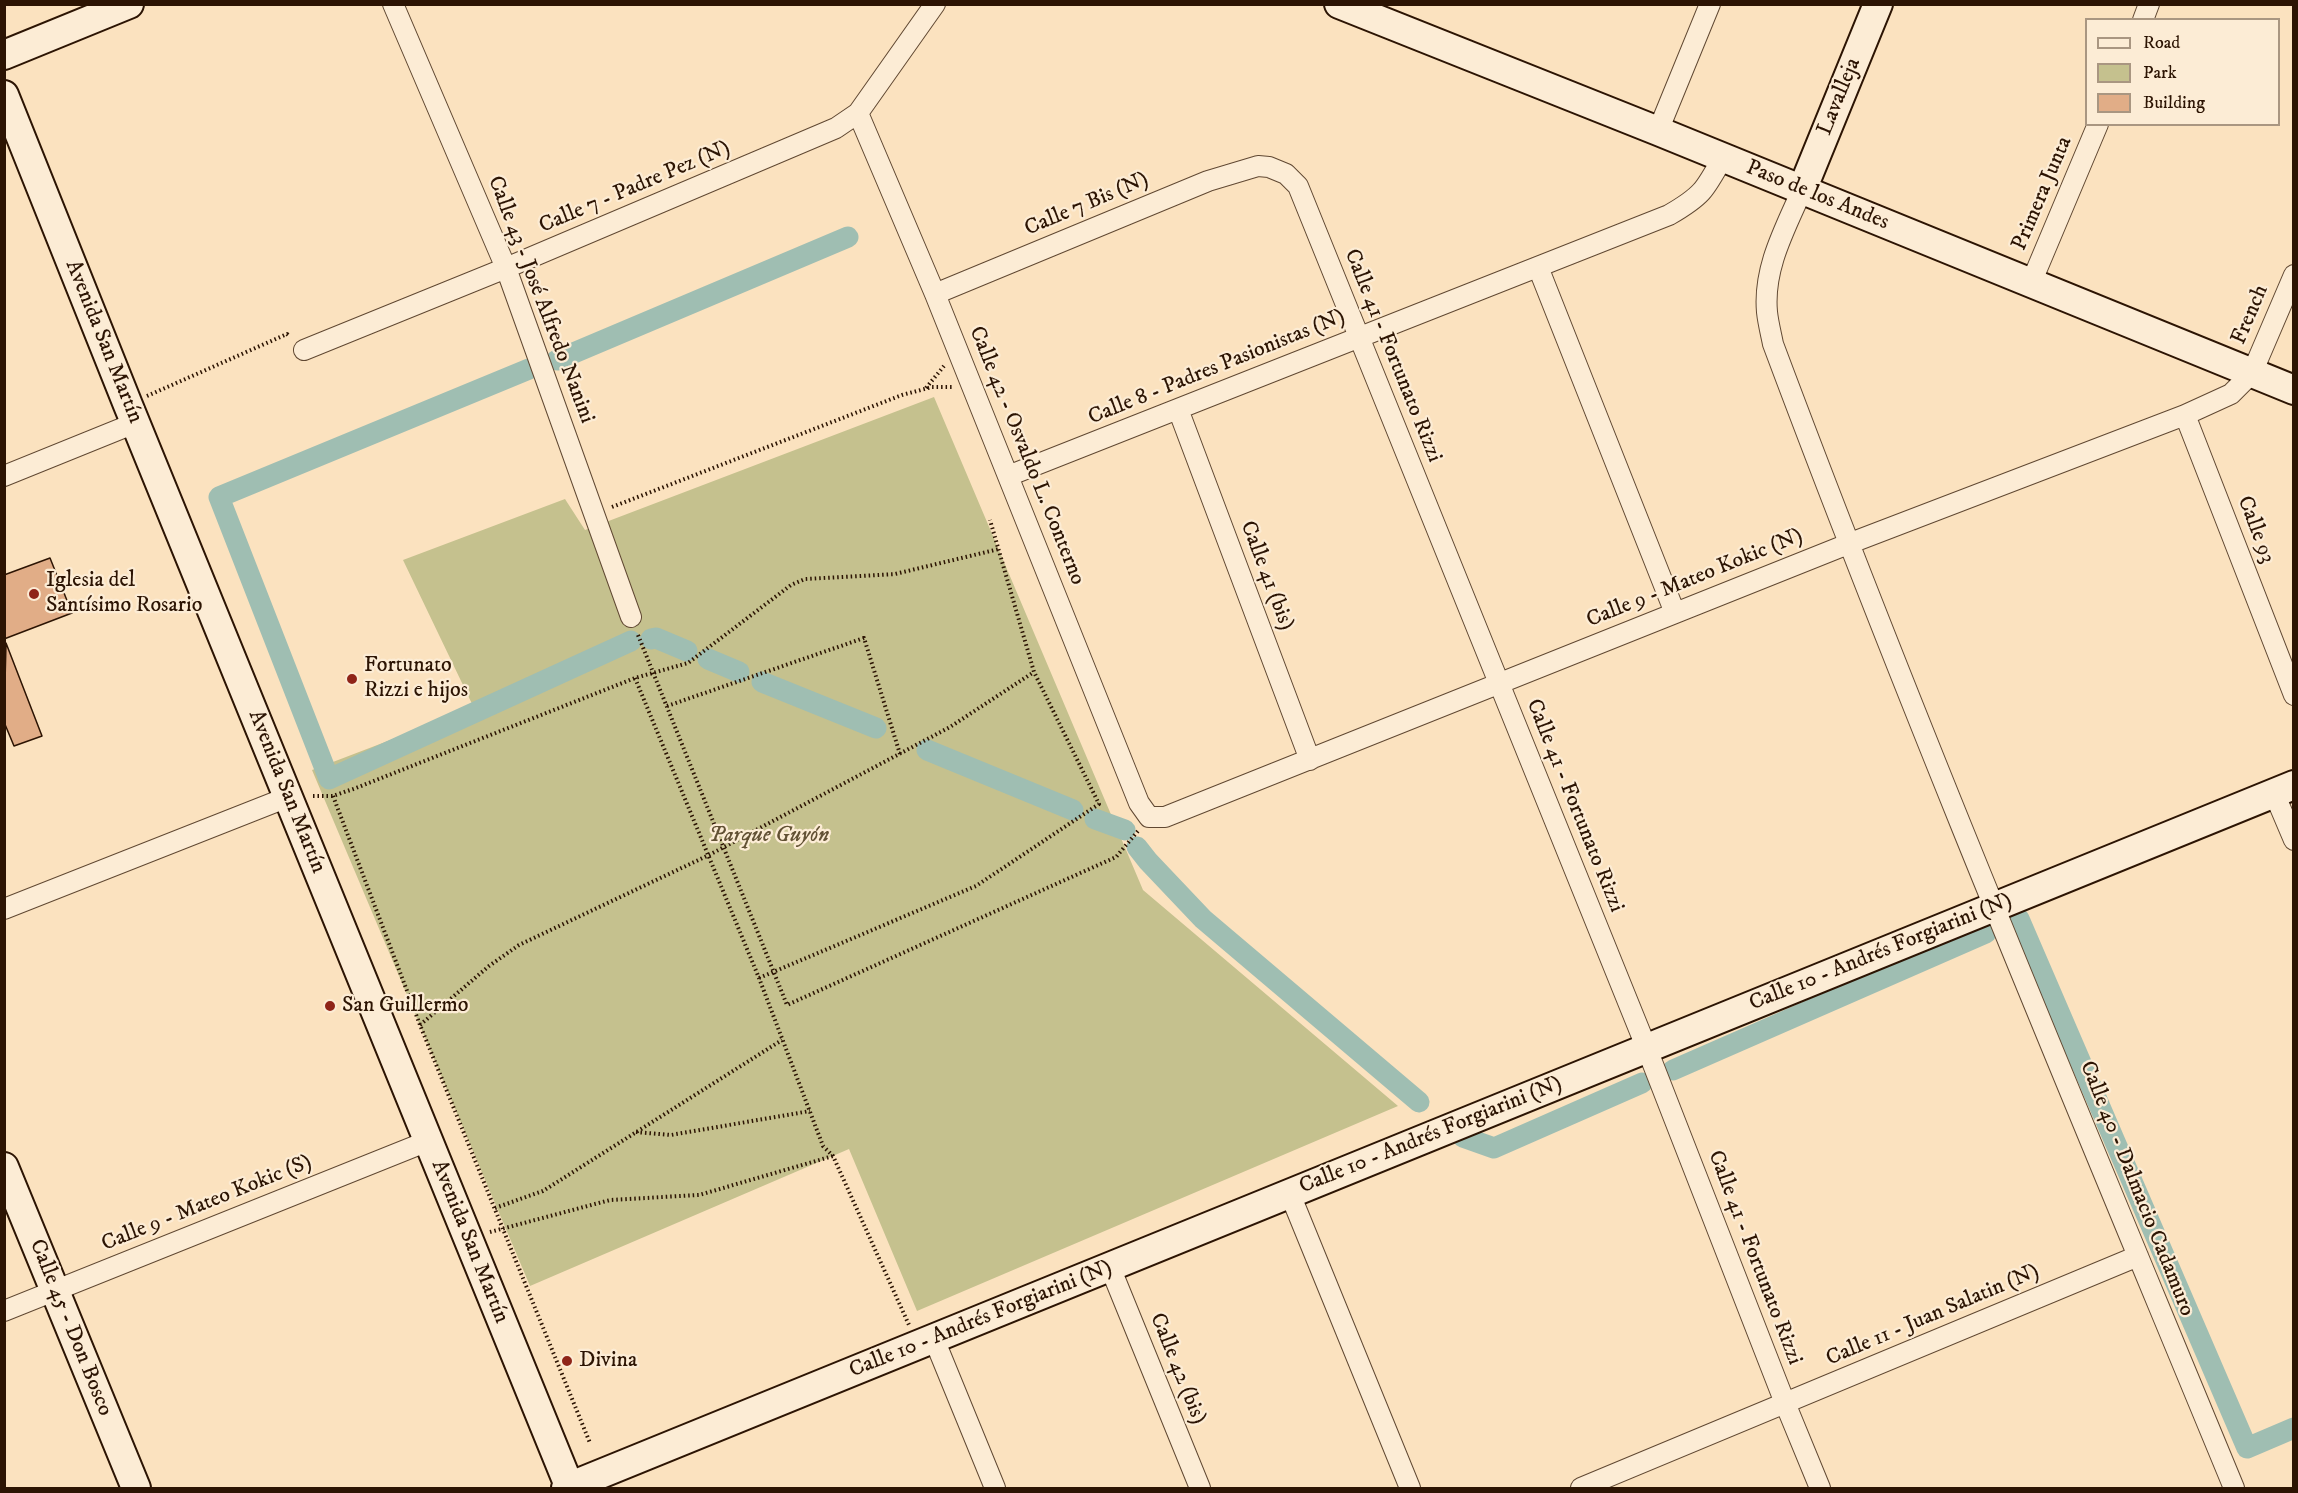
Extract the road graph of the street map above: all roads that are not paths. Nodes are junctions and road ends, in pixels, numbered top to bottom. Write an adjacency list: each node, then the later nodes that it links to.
1 (129, 4): 7 (street)
2 (393, 4): 16 (street, Calle 43 - José Alfredo Nanini)
3 (935, 4): 9 (street, Calle 7 - Padre Pez (N))
4 (1339, 4): 11 (street, Paso de los Andes)
5 (1710, 4): 11 (street)
6 (1878, 4): 14 (street, Lavalleja)
7 (4, 55)
8 (4, 95): 25 (street, Avenida San Martín)
9 (858, 113): 16 (street, Calle 7 - Padre Pez (N)); 19 (street, Calle 42 - Osvaldo L. Conterno)
10 (2097, 126): 18 (street, Primera Junta)
11 (1658, 131): 12 (street, Paso de los Andes)
12 (1723, 157): 14 (street, Paso de los Andes); 15 (street, Calle 8 - Padres Pasionistas (N))
13 (1258, 166): 19 (street, Calle 7 Bis (N)); 20 (street, Calle 41 - Fortunato Rizzi)
14 (1802, 190): 18 (street, Paso de los Andes); 29 (street, Calle 40 - Dalmacio Cadamuro)
15 (1538, 267): 20 (street, Calle 8 - Padres Pasionistas (N)); 30 (street)
16 (506, 268): 21 (street, Calle 7 - Padre Pez (N)); 31 (street, Calle 43 - José Alfredo Nanini)
17 (2294, 275): 22 (street, French)
18 (2031, 283): 22 (street, Paso de los Andes)
19 (936, 294): 28 (street, Calle 42 - Osvaldo L. Conterno)
20 (1359, 338): 24 (street, Calle 8 - Padres Pasionistas (N)); 32 (street, Calle 41 - Fortunato Rizzi)
21 (304, 350)
22 (2252, 373): 23 (street, Paso de los Andes); 26 (street, Calle 9 - Mateo Kokic (N))
23 (2294, 390)
24 (1178, 409): 28 (street, Calle 8 - Padres Pasionistas (N)); 34 (street, Calle 41 (bis))
25 (131, 414): 27 (street); 36 (street, Avenida San Martín)
26 (2185, 416): 29 (street, Calle 9 - Mateo Kokic (N)); 33 (street, Calle 93)
27 (4, 476)
28 (1008, 476): 37 (street, Calle 42 - Osvaldo L. Conterno)
29 (1848, 544): 30 (street, Calle 9 - Mateo Kokic (N)); 39 (street, Calle 40 - Dalmacio Cadamuro)
30 (1675, 613): 32 (street, Calle 9 - Mateo Kokic (N))
31 (631, 617)
32 (1498, 685): 34 (street, Calle 9 - Mateo Kokic (N)); 41 (street, Calle 41 - Fortunato Rizzi)
33 (2294, 695)
34 (1310, 760): 37 (street, Calle 9 - Mateo Kokic (N))
35 (2284, 789): 38 (street); 39 (street, Calle 10 - Andrés Forgiarini (N))
36 (288, 798): 40 (street); 42 (street, Avenida San Martín)
37 (1149, 817)
38 (2294, 840)
39 (1993, 908): 41 (street, Calle 10 - Andrés Forgiarini (N)); 45 (street, Calle 40 - Dalmacio Cadamuro)
40 (4, 909)
41 (1647, 1048): 44 (street, Calle 10 - Andrés Forgiarini (N)); 50 (street, Calle 41 - Fortunato Rizzi)
42 (428, 1141): 47 (street, Calle 9 - Mateo Kokic (S)); 52 (street, Avenida San Martín)
43 (4, 1167): 47 (street, Calle 45 - Don Bosco)
44 (1290, 1194): 46 (street, Calle 10 - Andrés Forgiarini (N)); 55 (street)
45 (2138, 1256): 50 (street, Calle 11 - Juan Salatin (N)); 58 (street, Calle 40 - Dalmacio Cadamuro)
46 (1110, 1267): 49 (street, Calle 10 - Andrés Forgiarini (N)); 54 (street, Calle 42 (bis))
47 (55, 1291): 48 (street, Calle 9 - Mateo Kokic (S)); 51 (street, Calle 45 - Don Bosco)
48 (4, 1311)
49 (926, 1342): 52 (street, Calle 10 - Andrés Forgiarini (N)); 53 (street)
50 (1785, 1403): 56 (street, Calle 11 - Juan Salatin (N)); 57 (street, Calle 41 - Fortunato Rizzi)
51 (136, 1488)
52 (568, 1488)
53 (995, 1488)
54 (1200, 1488)
55 (1410, 1488)
56 (1581, 1488)
57 (1820, 1488)
58 (2234, 1488)

